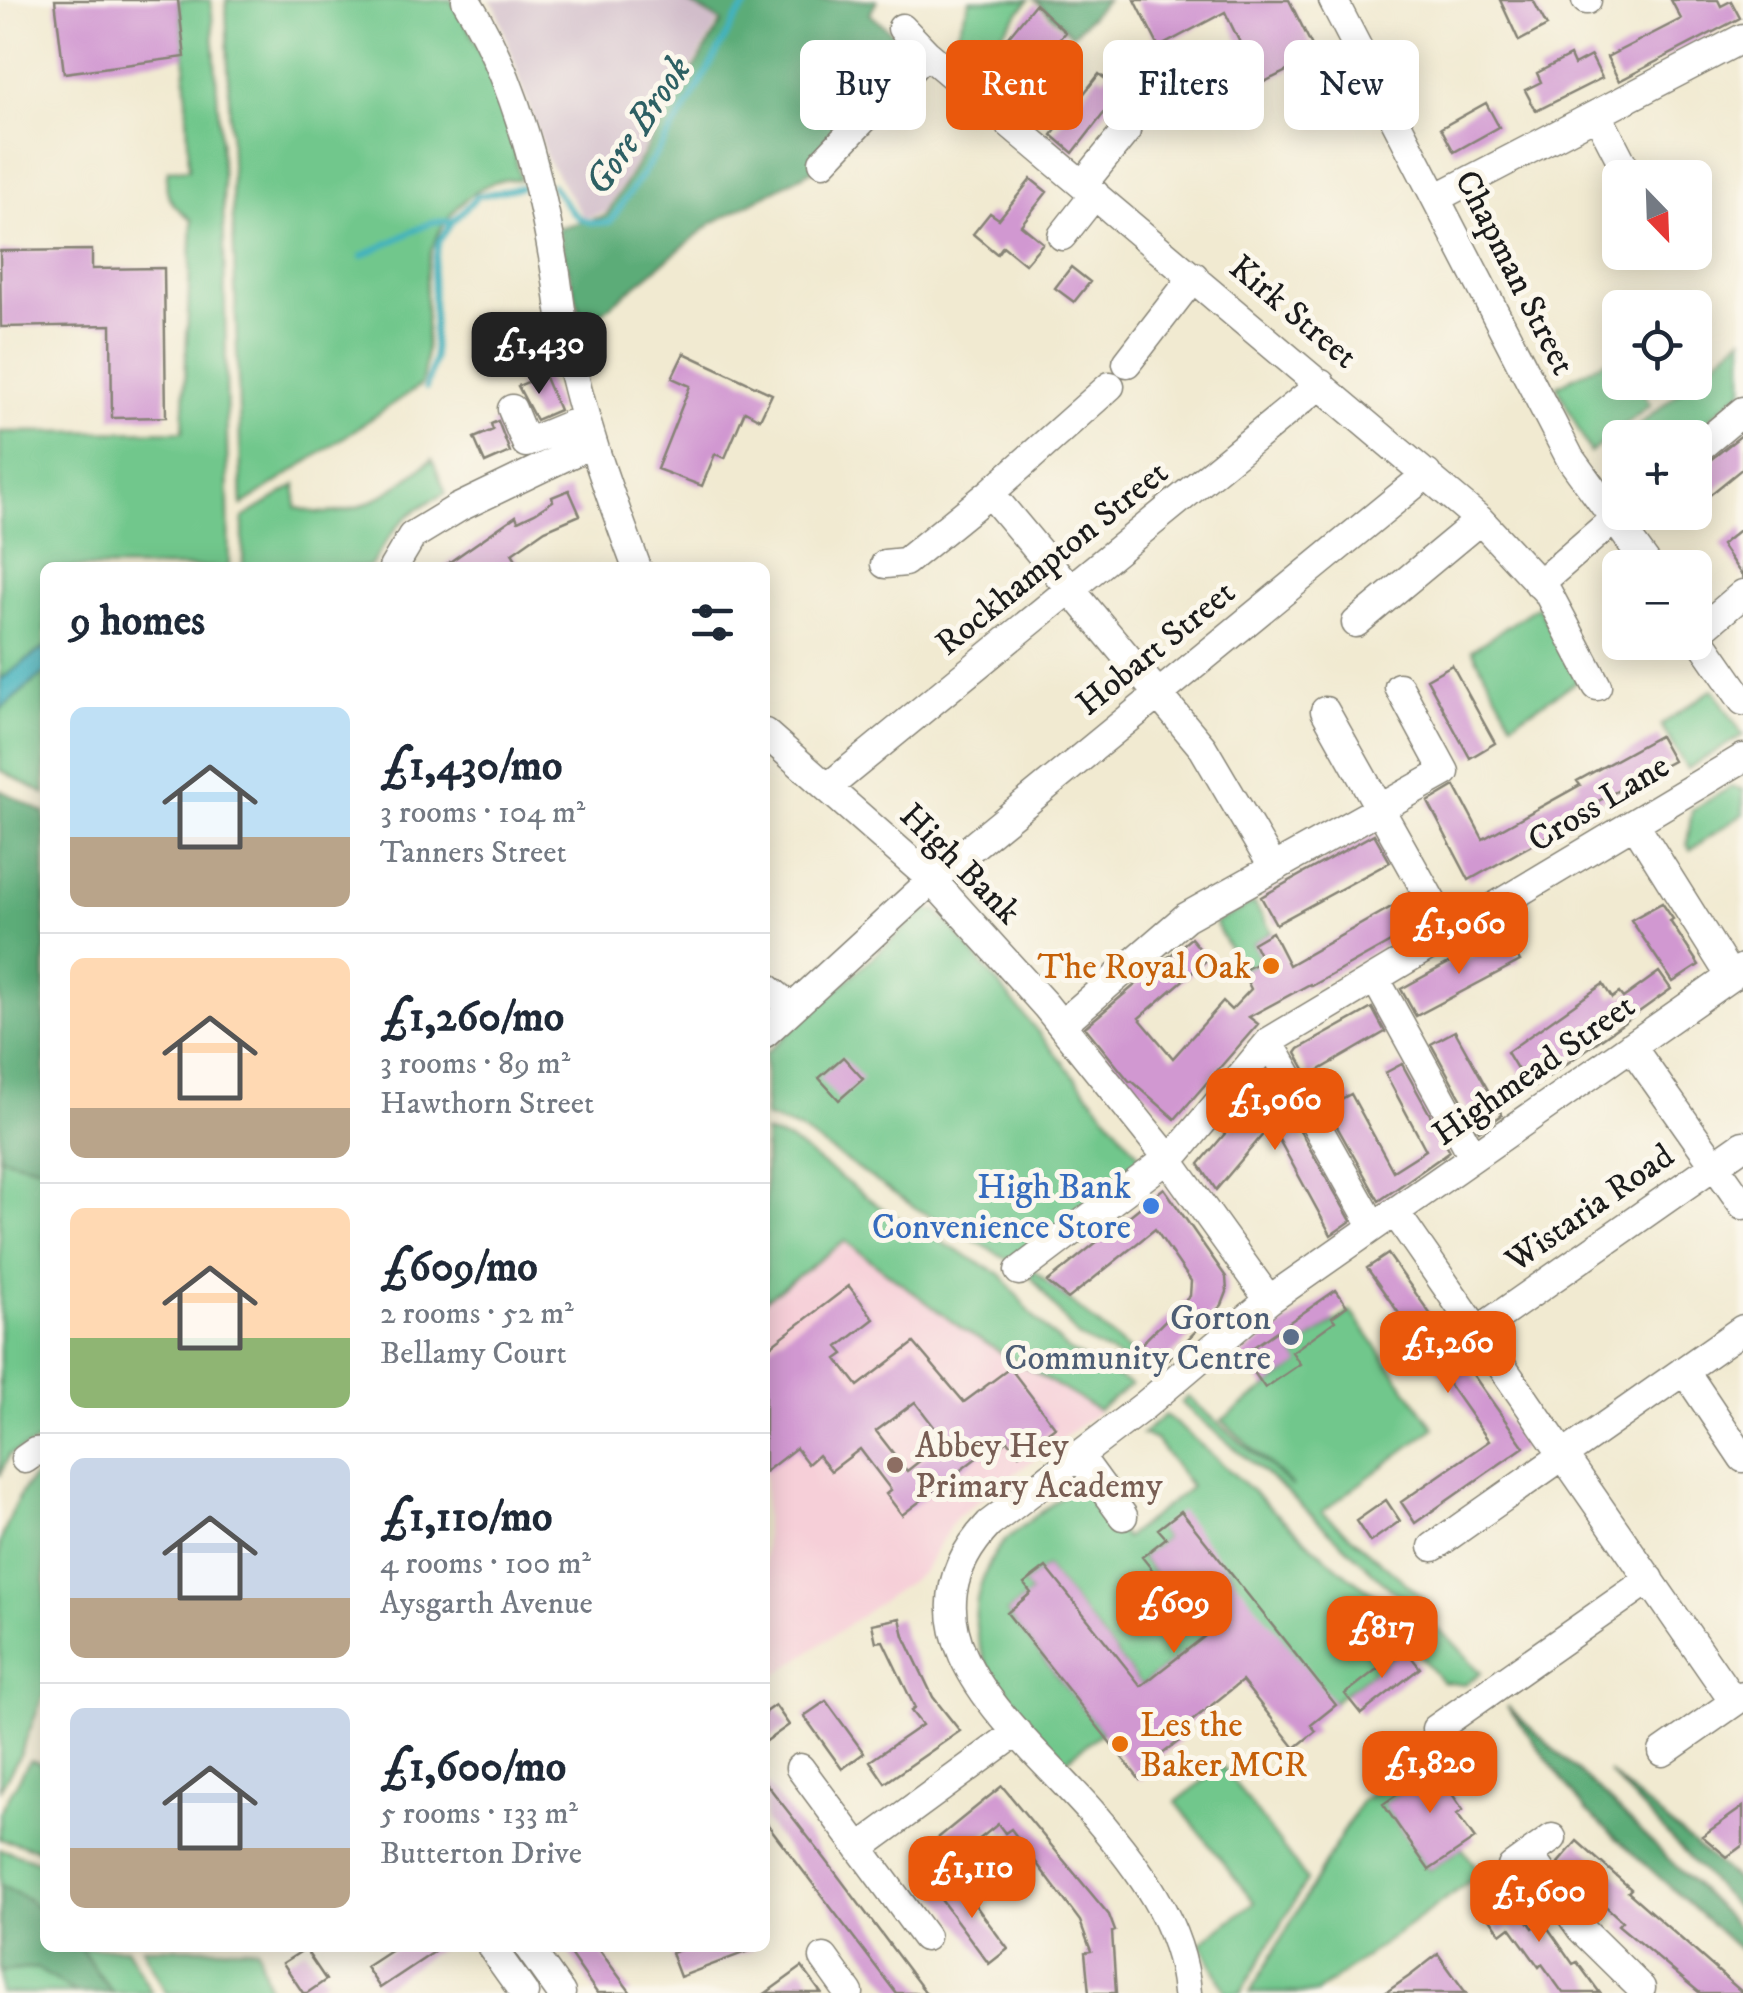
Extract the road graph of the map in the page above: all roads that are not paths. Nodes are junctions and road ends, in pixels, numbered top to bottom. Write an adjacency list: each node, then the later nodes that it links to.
1 (466, 0): 19 (street)
2 (1332, 0): 13 (street, Chapman Street)
3 (902, 28): 5 (street, Kirk Street)
4 (1743, 38): 7 (street)
5 (913, 40)
6 (926, 54): 12 (street, Kirk Street)
7 (1597, 114): 10 (street); 13 (street)
8 (854, 130): 11 (street)
9 (1126, 130): 12 (street)
10 (1621, 160)
11 (823, 162)
12 (1089, 189): 14 (street); 15 (street, Kirk Street)
13 (1436, 198): 23 (street, Chapman Street)
14 (1062, 236)
15 (1194, 276): 16 (street, Kirk Street); 22 (street)
16 (1321, 384): 21 (street, Kirk Street); 30 (street, Rockhampton Street)
17 (512, 410): 19 (street)
18 (1743, 411): 20 (street)
19 (587, 431): 26 (street); 27 (street)
20 (1712, 437)
21 (1427, 474): 24 (street, Kirk Street); 37 (street, Hobart Street)
22 (990, 493): 28 (street); 30 (street)
23 (1602, 496)
24 (1480, 520): 29 (street, Kirk Street); 33 (street)
25 (1603, 530): 29 (street)
26 (397, 562)
27 (635, 562)
28 (885, 564)
29 (1539, 584): 35 (street, Kirk Street)
30 (1070, 592): 37 (street); 42 (street, Rockhampton Street)
31 (1743, 594): 32 (street)
32 (1712, 620)
33 (1356, 624)
34 (1712, 656): 38 (street)
35 (1597, 686)
36 (1399, 687): 43 (street)
37 (1156, 694): 45 (street); 46 (street, Hobart Street)
38 (1743, 700)
39 (1325, 712): 43 (street)
40 (770, 736): 42 (street, High Bank)
41 (1743, 758): 44 (street, Cross Lane)
42 (828, 787): 46 (street, High Bank)
43 (1380, 807): 45 (street); 47 (street)
44 (1635, 824): 47 (street, Cross Lane); 48 (street)
45 (1272, 867): 52 (street)
46 (932, 880): 51 (street, Hobart Street); 52 (street, High Bank)
47 (1450, 934): 49 (street, Cross Lane)
48 (1737, 972): 54 (street, Highmead Street)
49 (1375, 978): 57 (street); 58 (street, Cross Lane)
50 (770, 990): 51 (street)
51 (792, 1008): 53 (street, Hobart Street)
52 (1062, 1024): 58 (street, High Bank)
53 (770, 1028)
54 (1631, 1046): 57 (street, Highmead Street); 59 (street)
55 (1278, 1057): 61 (street)
56 (1743, 1145): 59 (street, Wistaria Road)
57 (1474, 1156): 61 (street, Highmead Street)
58 (1168, 1159): 62 (street, Cross Lane); 63 (street, High Bank)
59 (1715, 1164): 60 (street); 65 (street, Wistaria Road)
60 (1743, 1205)
61 (1381, 1213): 63 (street, Highmead Street); 65 (street)
62 (1019, 1271)
63 (1269, 1300): 68 (street, Highmead Street)
64 (1743, 1328): 66 (street)
65 (1479, 1330): 67 (street)
66 (1684, 1370): 67 (street); 69 (street)
67 (1564, 1454): 71 (street); 72 (street)
68 (1080, 1457): 70 (street); 75 (street, Highmead Street)
69 (1743, 1458)
70 (1123, 1516)
71 (1433, 1547)
72 (1650, 1579): 73 (street); 74 (street)
73 (1739, 1699): 76 (street)
74 (1436, 1728)
75 (1017, 1732): 78 (street); 88 (street, Highmead Street)
76 (1663, 1752)
77 (800, 1768): 78 (street)
78 (859, 1848): 80 (street)
79 (1531, 1853): 84 (street)
80 (925, 1937)
81 (495, 1952): 85 (street)
82 (532, 1952): 86 (street)
83 (824, 1958): 87 (street)
84 (1641, 1992)
85 (524, 1993)
86 (560, 1993)
87 (849, 1993)
88 (1187, 1993)

